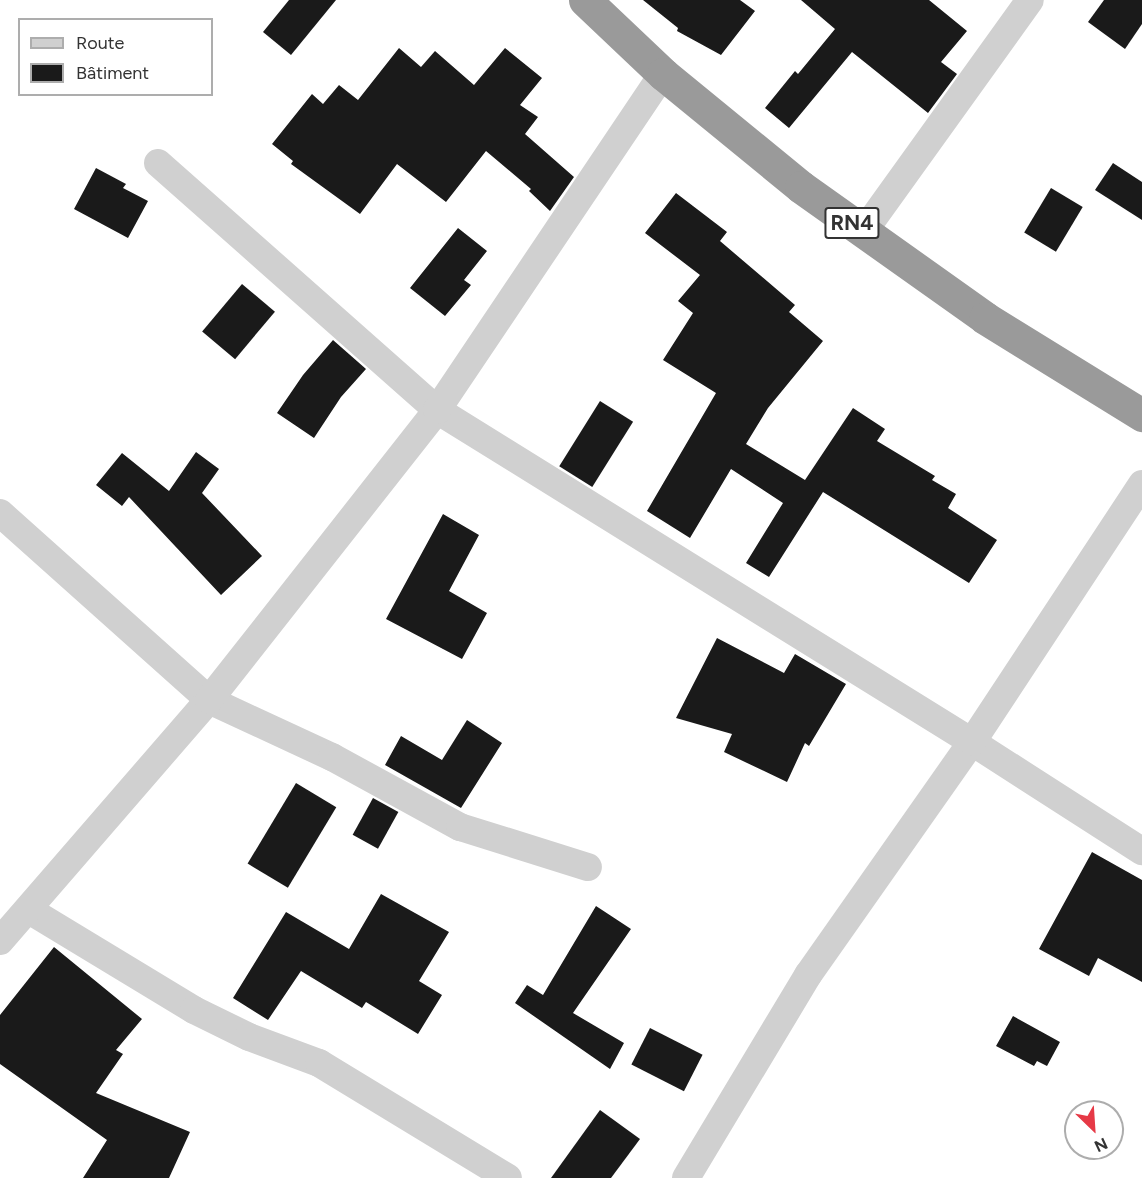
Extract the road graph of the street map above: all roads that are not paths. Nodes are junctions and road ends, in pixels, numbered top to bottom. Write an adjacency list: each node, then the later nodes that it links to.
1 (585, 0): 3 (highway, RN4)
2 (1030, 0): 5 (street)
3 (663, 74): 5 (highway, RN4); 6 (street)
4 (158, 163): 6 (street)
5 (864, 231): 7 (highway, RN4)
6 (437, 410): 10 (street); 11 (street)
7 (1142, 415)
8 (1142, 484): 11 (street)
9 (0, 513): 10 (street)
10 (208, 700): 13 (street); 14 (street)
11 (972, 742): 12 (street); 17 (street)
12 (1142, 851)
13 (588, 867)
14 (29, 910): 15 (street); 16 (street)
15 (0, 941)
16 (508, 1178)
17 (686, 1178)

